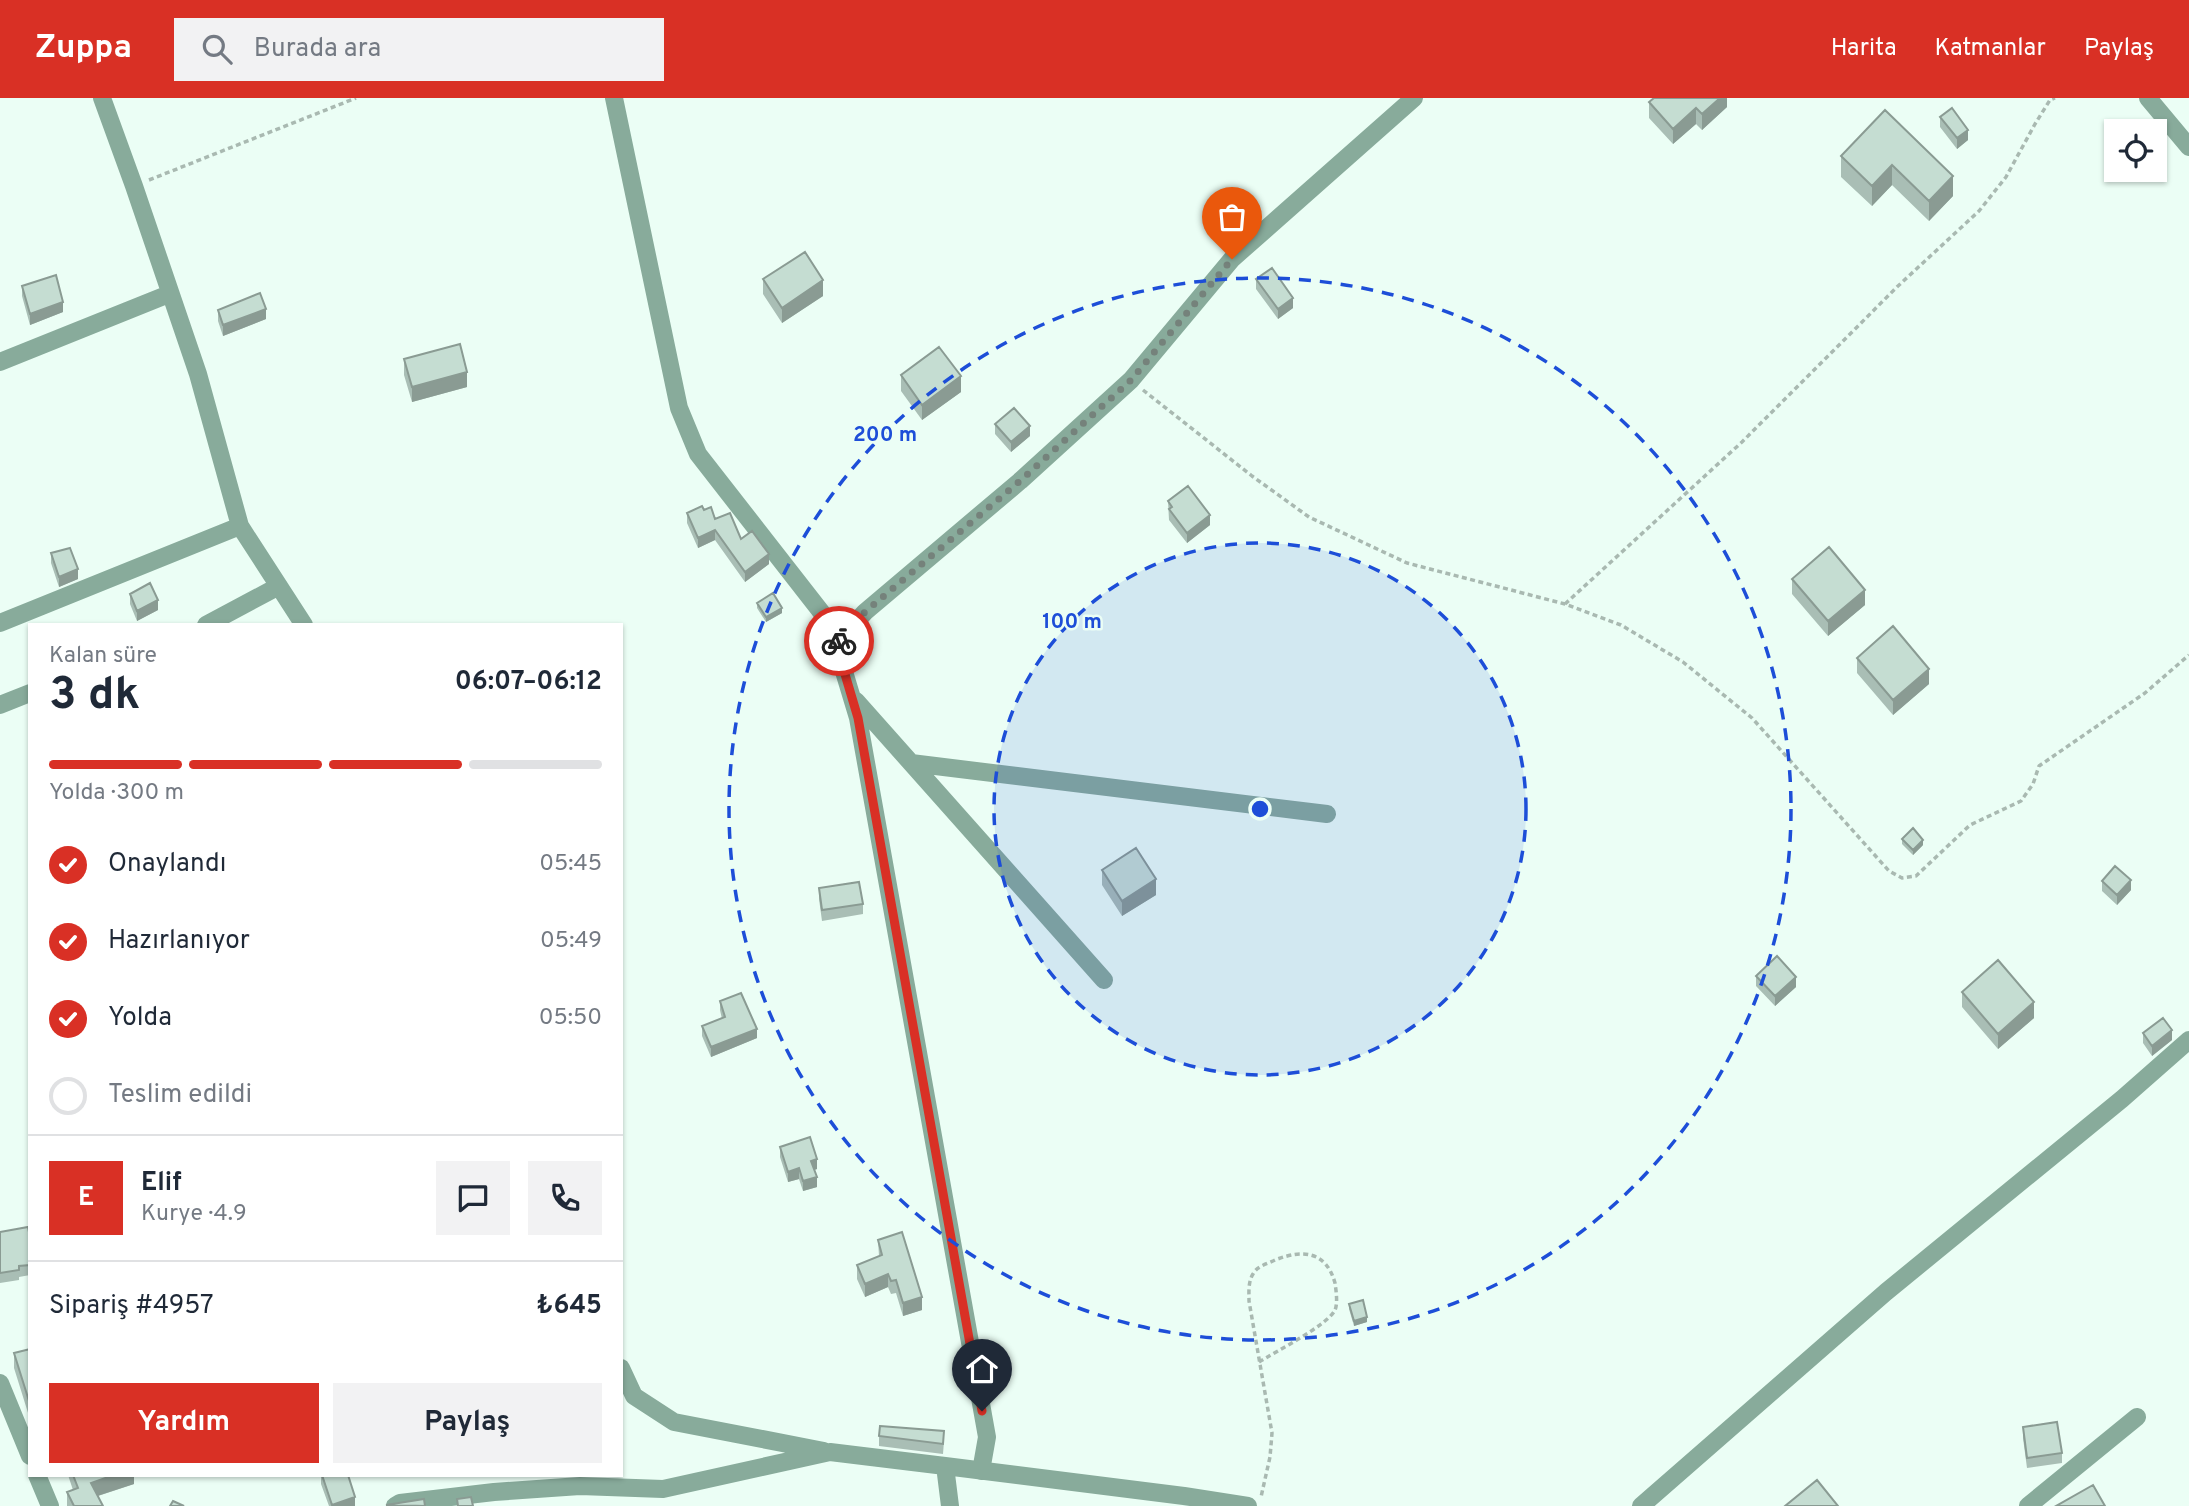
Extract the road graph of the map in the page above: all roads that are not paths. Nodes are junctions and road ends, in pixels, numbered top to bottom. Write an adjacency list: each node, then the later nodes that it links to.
1 (102, 98): 6 (street)
2 (614, 98): 13 (street)
3 (1413, 98): 13 (street)
4 (2151, 99): 5 (street)
5 (2189, 147)
6 (169, 294): 7 (street); 8 (street)
7 (0, 362)
8 (240, 526): 9 (street); 10 (street)
9 (279, 586): 11 (street); 12 (street)
10 (0, 623)
11 (210, 623)
12 (303, 623)
13 (836, 644): 15 (street)
14 (28, 694): 16 (street)
15 (851, 696): 17 (street); 27 (street)
16 (0, 705)
17 (911, 762): 18 (street); 19 (street)
18 (1327, 814)
19 (1104, 980)
20 (2189, 1040): 33 (street)
21 (623, 1372): 25 (street)
22 (2, 1395): 24 (street)
23 (2137, 1417): 34 (street)
24 (28, 1452)
25 (830, 1452): 26 (street); 30 (street)
26 (945, 1466): 27 (street); 31 (street)
27 (981, 1471): 32 (street)
28 (38, 1477): 29 (street)
29 (50, 1506)
30 (395, 1506)
31 (950, 1506)
32 (1242, 1506)
33 (1642, 1506)
34 (2028, 1506)

